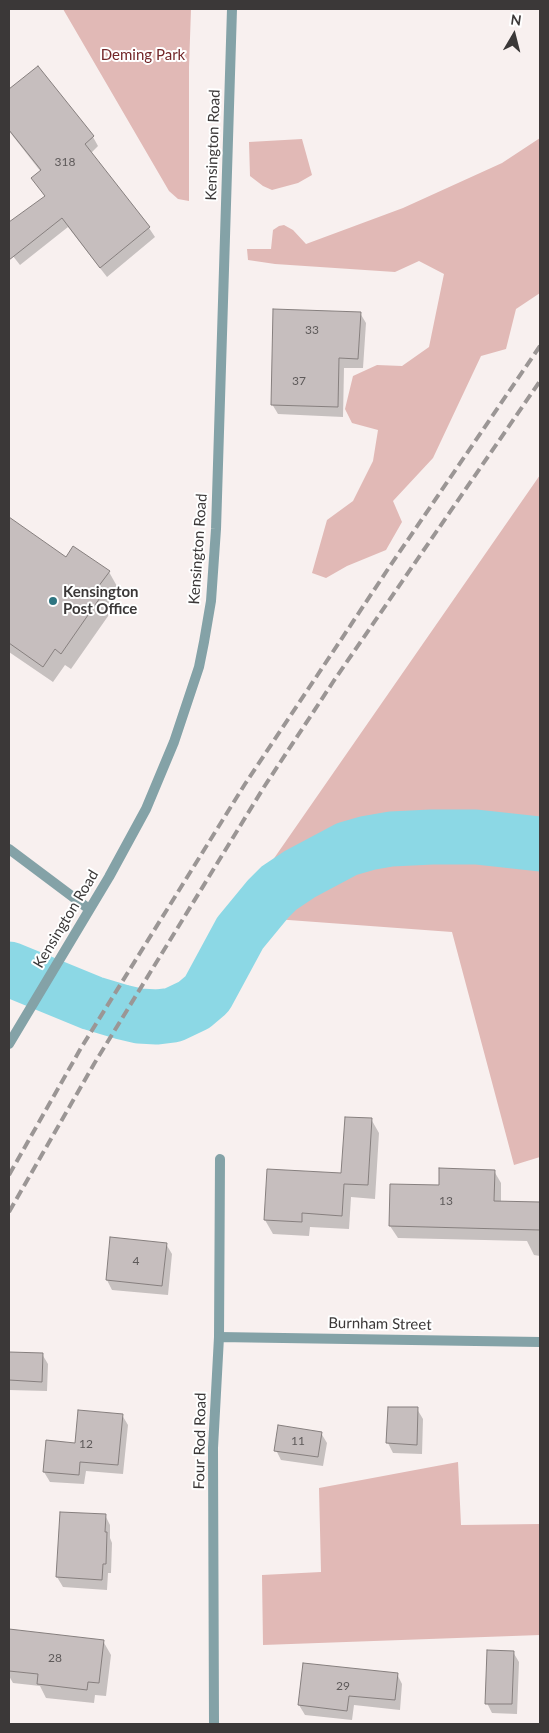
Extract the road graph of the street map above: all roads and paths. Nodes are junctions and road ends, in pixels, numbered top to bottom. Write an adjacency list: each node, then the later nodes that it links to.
1 (232, 9): 3 (street, Kensington Road)
2 (9, 849): 3 (street)
3 (89, 909): 4 (street, Kensington Road)
4 (9, 1044)
5 (220, 1159): 6 (street, Four Rod Road)
6 (219, 1337): 7 (street, Burnham Street); 8 (street, Four Rod Road)
7 (540, 1342)
8 (214, 1724)

